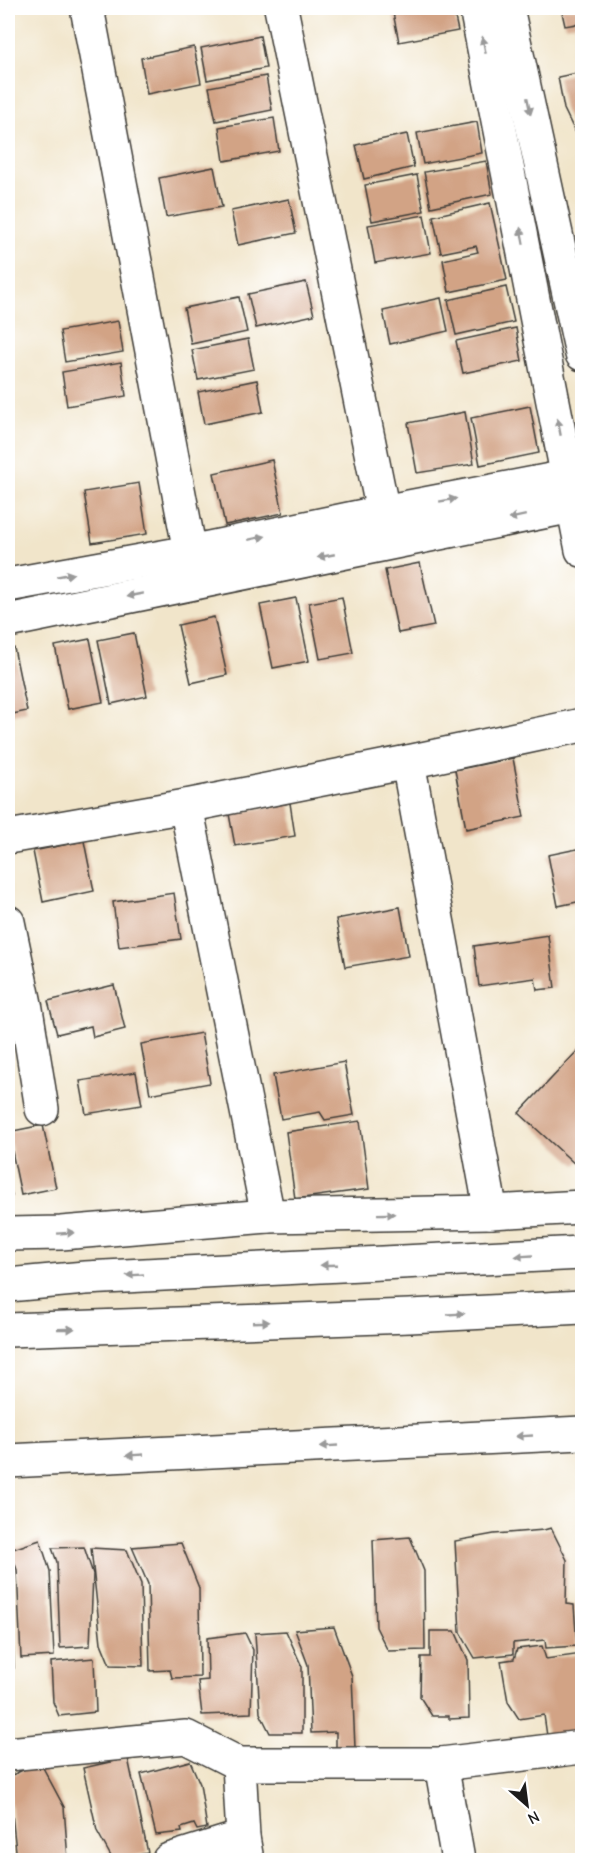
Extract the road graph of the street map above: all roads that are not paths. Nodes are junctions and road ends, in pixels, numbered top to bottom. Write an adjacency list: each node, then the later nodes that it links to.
1 (87, 8): 10 (street)
2 (281, 8): 8 (street)
3 (480, 8): 7 (street, one-way to 3)
4 (507, 8): 5 (street, one-way to 5)
5 (577, 305): 6 (street)
6 (582, 354)
7 (577, 490): 8 (street, one-way to 7); 9 (street); 12 (street, one-way to 12)
8 (383, 512): 10 (street, one-way to 8)
9 (582, 550)
10 (190, 552): 11 (street, one-way to 10)
11 (8, 585)
12 (8, 621)
13 (582, 725): 14 (street)
14 (408, 762): 15 (street); 21 (street)
15 (186, 806): 16 (street); 22 (street)
16 (8, 837)
17 (8, 922): 18 (street)
18 (17, 1011): 19 (street)
19 (42, 1109)
20 (582, 1207): 21 (street)
21 (491, 1212): 22 (street, one-way to 21)
22 (268, 1216): 23 (street, one-way to 22)
23 (8, 1234)
24 (582, 1253): 25 (street, one-way to 25)
25 (8, 1285)
26 (582, 1307): 27 (street, one-way to 26)
27 (8, 1330)
28 (582, 1433): 29 (street, one-way to 29)
29 (8, 1461)
30 (582, 1747): 33 (street)
31 (8, 1754): 32 (street)
32 (239, 1764): 33 (street); 34 (street)
33 (441, 1764): 36 (street)
34 (245, 1849): 35 (street)
35 (170, 1860)
36 (458, 1860)

